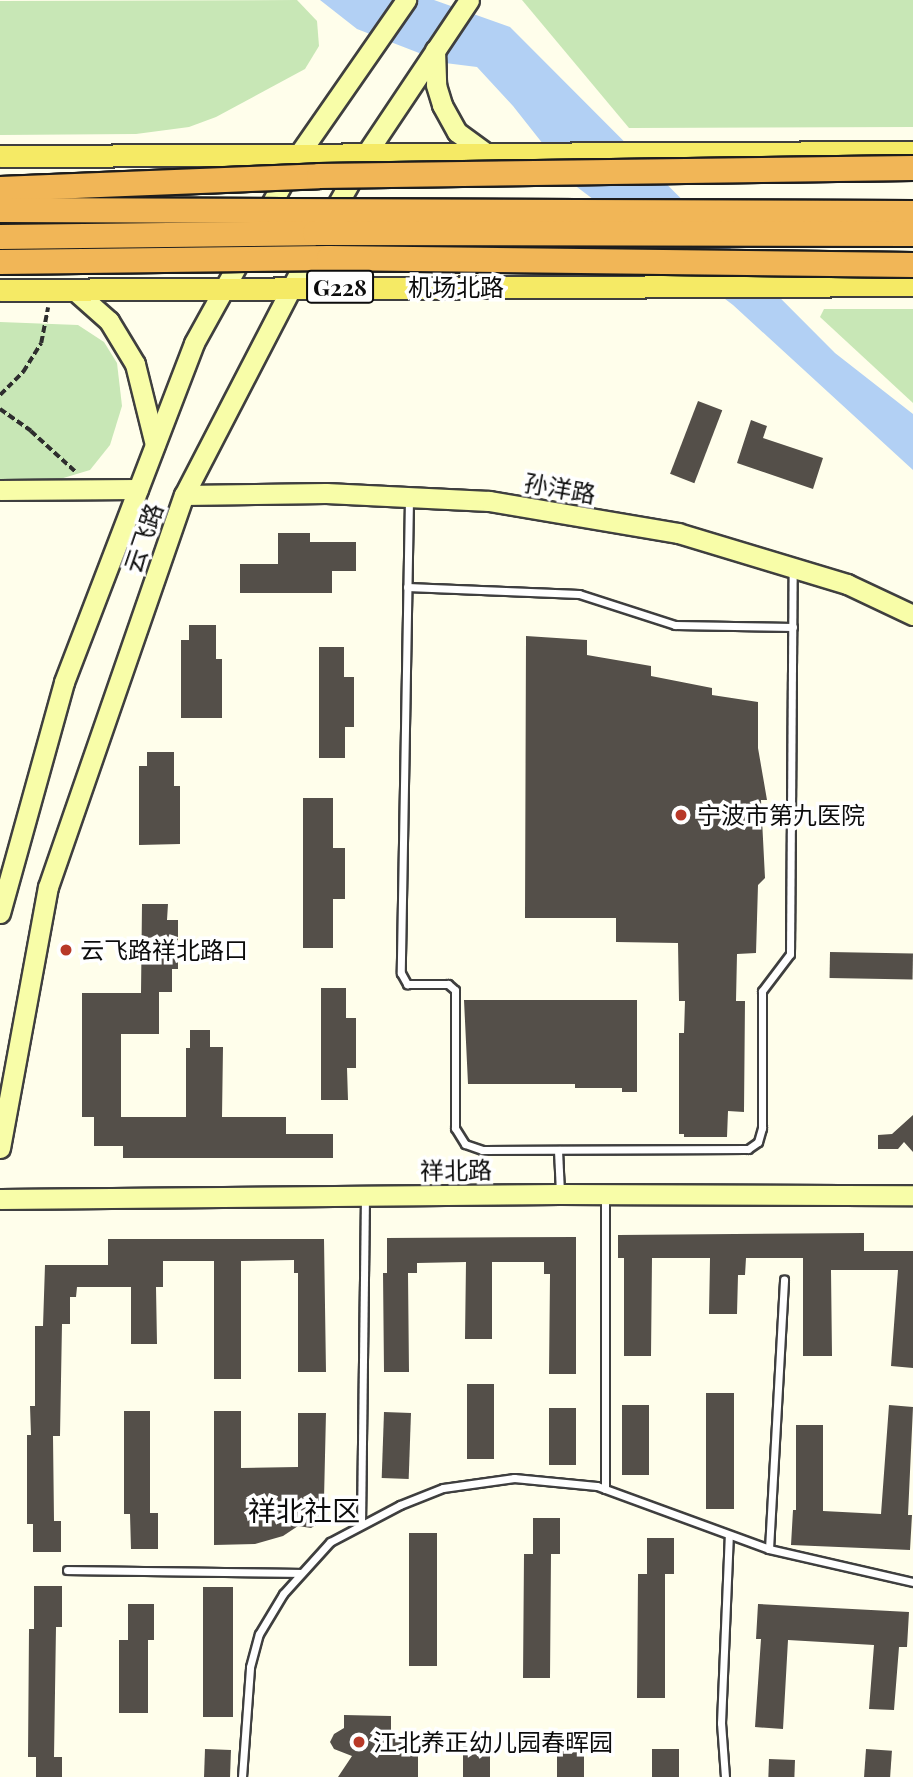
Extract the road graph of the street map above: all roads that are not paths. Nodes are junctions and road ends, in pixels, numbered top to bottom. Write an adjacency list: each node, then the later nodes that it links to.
1 (407, 0): 7 (main road, 云飞路)
2 (469, 0): 3 (main road, 云飞路)
3 (436, 49): 5 (main road, 云飞路); 6 (main road)
4 (913, 152): 6 (main road)
5 (366, 153): 6 (main road); 7 (main road); 18 (main road, 云飞路)
6 (486, 153)
7 (299, 154): 8 (main road); 19 (main road, 云飞路)
8 (0, 156)
9 (913, 169): 10 (highway, bridge)
10 (0, 189)
11 (0, 210): 12 (highway, bridge)
12 (913, 213)
13 (913, 234): 14 (highway, bridge)
14 (0, 237)
15 (0, 262): 16 (highway, bridge)
16 (913, 265)
17 (913, 285): 18 (main road, 机场北路 / G228)
18 (290, 287): 19 (main road, 机场北路 / G228); 25 (main road, 云飞路)
19 (223, 289): 21 (main road, 机场北路 / G228); 22 (main road, 云飞路)
20 (0, 290): 21 (main road, 机场北路 / G228)
21 (74, 290): 22 (main road)
22 (155, 445): 23 (main road, 云飞路)
23 (138, 489): 24 (main road); 31 (main road, 云飞路)
24 (0, 490)
25 (184, 495): 26 (main road, 孙洋路); 32 (main road, 云飞路)
26 (409, 497): 27 (main road, 孙洋路); 28 (lane)
27 (793, 568): 29 (main road, 孙洋路); 30 (lane)
28 (407, 587): 30 (lane); 33 (lane)
29 (913, 615)
30 (793, 627): 33 (lane)
31 (0, 912)
32 (0, 1148)
33 (558, 1150): 34 (lane)
34 (560, 1194): 35 (main road, 祥北路); 37 (main road, 祥北路)
35 (605, 1194): 36 (main road, 祥北路); 40 (lane)
36 (913, 1195)
37 (365, 1196): 38 (main road, 祥北路); 41 (lane)
38 (0, 1199)
39 (784, 1279): 43 (lane)
40 (605, 1489): 41 (lane); 42 (lane)
41 (361, 1524): 45 (lane)
42 (729, 1535): 43 (lane); 48 (lane)
43 (769, 1549): 46 (lane)
44 (67, 1570): 45 (lane)
45 (301, 1573): 47 (lane)
46 (913, 1583)
47 (242, 1777)
48 (725, 1777)

